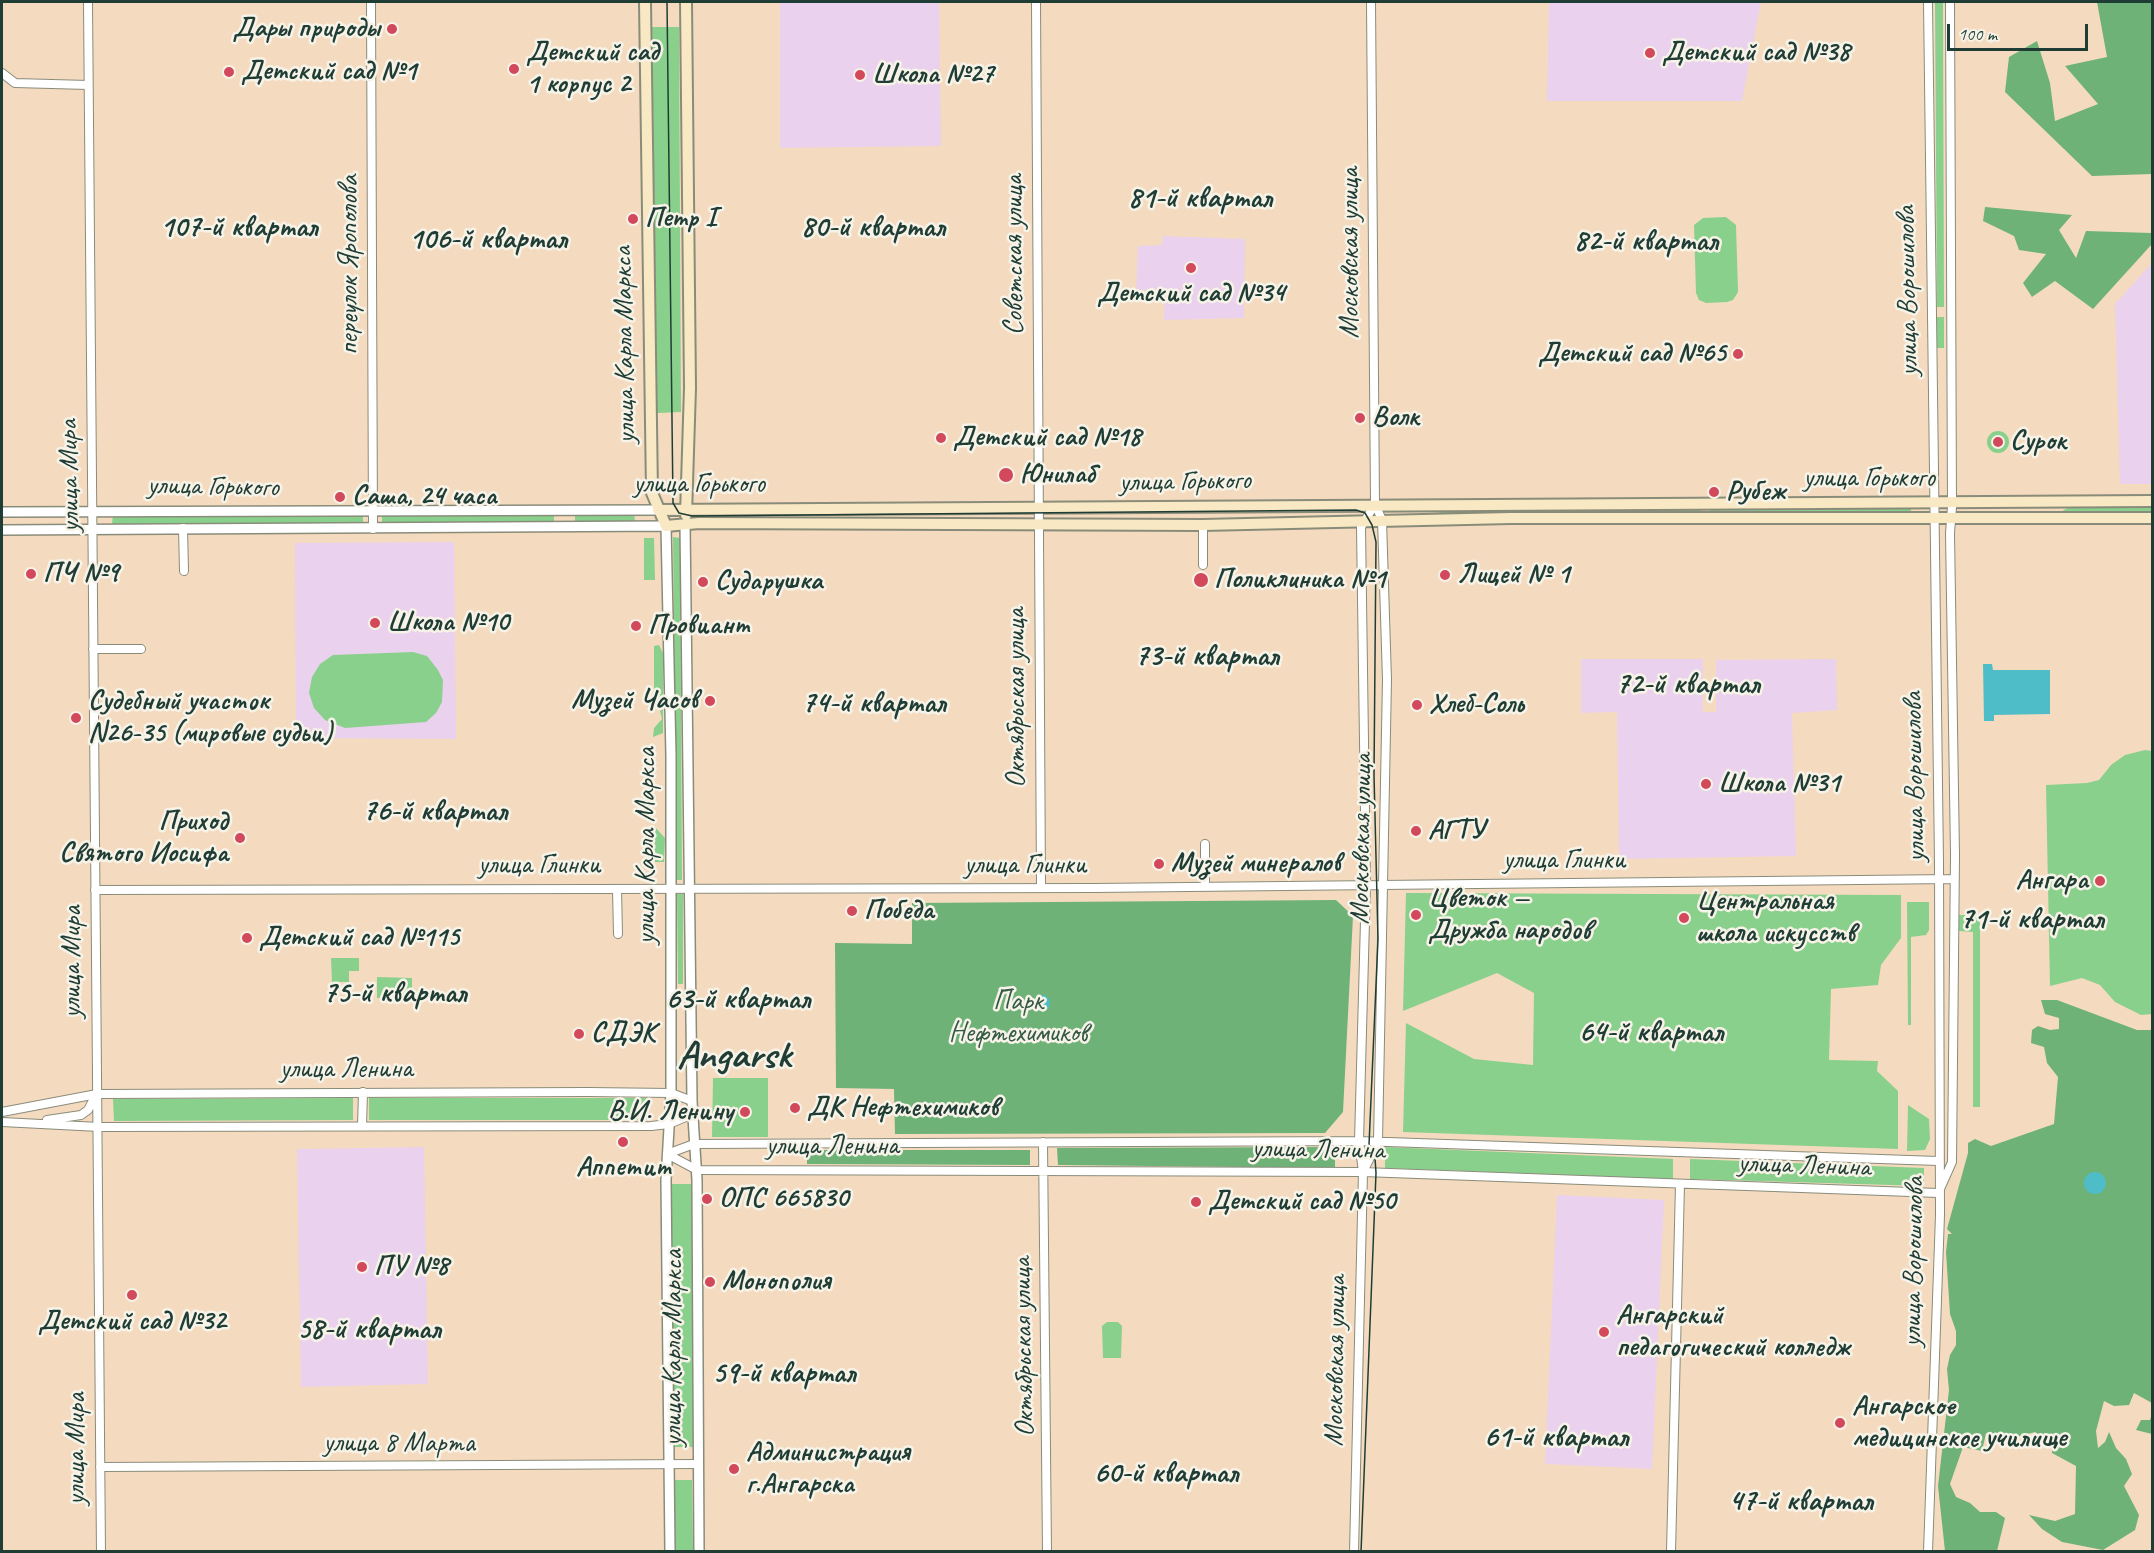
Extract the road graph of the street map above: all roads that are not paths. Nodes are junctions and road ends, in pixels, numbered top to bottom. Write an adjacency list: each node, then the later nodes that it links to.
1 (88, 2): 10 (street, улица Мира)
2 (371, 2): 21 (street, переулок Ярополова)
3 (645, 2): 19 (main road, улица Карла Маркса)
4 (686, 2): 17 (main road, улица Карла Маркса)
5 (1036, 2): 15 (street, Советская улица)
6 (1371, 2): 14 (street, Московская улица)
7 (1928, 2): 12 (street, улица Ворошилова)
8 (1950, 2): 13 (street, улица Ворошилова)
9 (2, 73): 10 (street)
10 (88, 85): 18 (street, улица Мира)
11 (2152, 501): 13 (main road, улица Горького)
12 (1933, 503): 13 (main road, улица Горького); 14 (main road, улица Горького); 22 (street, улица Ворошилова)
13 (1952, 503): 23 (street, улица Ворошилова)
14 (1375, 504): 15 (main road, улица Горького); 25 (street); 26 (street, Московская улица)
15 (1038, 508): 17 (main road, улица Горького); 28 (street, Октябрьская улица)
16 (568, 509): 19 (street, улица Горького); 21 (street, улица Горького); 30 (street)
17 (687, 509): 19 (main road, улица Горького); 27 (main road, улица Карла Маркса)
18 (93, 510): 20 (street, улица Горького); 21 (street, улица Горького); 32 (street, улица Мира)
19 (658, 510): 31 (main road, улица Карла Маркса)
20 (2, 512)
21 (373, 513): 34 (street, переулок Ярополова)
22 (1933, 517): 23 (main road, улица Горького); 26 (main road, улица Горького); 42 (street, улица Ворошилова)
23 (1952, 518): 24 (main road, улица Горького); 41 (street, улица Ворошилова)
24 (2152, 519)
25 (1363, 520): 26 (main road, улица Горького); 29 (main road, улица Горького); 43 (street, Московская улица)
26 (1382, 520): 44 (street, Московская улица)
27 (685, 524): 28 (main road, улица Горького); 31 (main road, улица Горького); 47 (street, улица Карла Маркса)
28 (1038, 524): 29 (main road, улица Горького); 48 (street, Октябрьская улица)
29 (1203, 525): 36 (street)
30 (568, 526): 31 (street, улица Горького); 34 (street, улица Горького)
31 (666, 526): 46 (street, улица Карла Маркса)
32 (93, 528): 33 (street, улица Горького); 35 (street, улица Горького); 39 (street, улица Мира)
33 (183, 528): 34 (street, улица Горького); 37 (street)
34 (373, 529)
35 (2, 530)
36 (1203, 565)
37 (184, 570)
38 (141, 649): 39 (street)
39 (93, 650): 50 (street, улица Мира)
40 (1205, 844): 45 (street)
41 (1954, 879): 42 (street, улица Глинки); 73 (street, улица Ворошилова)
42 (1938, 880): 44 (street, улица Глинки); 68 (street, улица Ворошилова)
43 (1366, 884): 44 (street, улица Глинки); 45 (street, улица Глинки); 63 (street, Московская улица)
44 (1384, 885): 65 (street, Московская улица)
45 (1205, 886): 48 (street, улица Глинки)
46 (670, 888): 47 (street, улица Глинки); 49 (street, улица Глинки); 53 (street, улица Карла Маркса)
47 (689, 888): 48 (street, улица Глинки); 55 (street, улица Карла Маркса)
48 (1041, 888)
49 (617, 889): 50 (street, улица Глинки); 51 (street)
50 (95, 890): 54 (street, улица Мира)
51 (618, 934)
52 (363, 1092): 53 (street, улица Ленина); 54 (street, улица Ленина); 61 (street)
53 (671, 1093): 55 (street, улица Ленина); 60 (street, улица Карла Маркса)
54 (96, 1094): 56 (street, улица Ленина); 59 (street); 62 (street, улица Мира)
55 (692, 1101): 57 (street, улица Карла Маркса)
56 (2, 1112)
57 (693, 1114): 60 (street, улица Ленина); 66 (street, улица Карла Маркса)
58 (2, 1122): 59 (street, улица Ленина)
59 (18, 1123): 62 (street, улица Ленина)
60 (669, 1124): 61 (street, улица Ленина); 67 (street, улица Карла Маркса)
61 (362, 1126): 62 (street, улица Ленина)
62 (99, 1127): 76 (street, улица Мира)
63 (1359, 1141): 64 (street, улица Ленина); 65 (street, улица Ленина); 71 (street, Московская улица)
64 (1043, 1142): 66 (street, улица Ленина); 70 (street, Октябрьская улица)
65 (1378, 1142): 68 (street, улица Ленина); 71 (street, Московская улица)
66 (694, 1144): 67 (street); 69 (street, улица Карла Маркса)
67 (668, 1154): 69 (street, улица Ленина); 74 (street, улица Карла Маркса)
68 (1938, 1161): 73 (street, улица Ворошилова)
69 (697, 1170): 70 (street, улица Ленина); 75 (street, улица Карла Маркса)
70 (1043, 1170): 71 (street, улица Ленина); 80 (street, Октябрьская улица)
71 (1363, 1173): 72 (street, улица Ленина); 81 (street, Московская улица)
72 (1680, 1184): 73 (street, улица Ленина); 82 (street)
73 (1938, 1193): 83 (street, улица Ворошилова)
74 (670, 1464): 75 (street, улица 8 Марта); 76 (street, улица 8 Марта); 78 (street, улица Карла Маркса)
75 (699, 1464): 79 (street, улица Карла Маркса)
76 (100, 1467): 77 (street, улица Мира)
77 (101, 1551)
78 (670, 1551)
79 (699, 1551)
80 (1047, 1551)
81 (1354, 1551)
82 (1671, 1551)
83 (1928, 1551)

